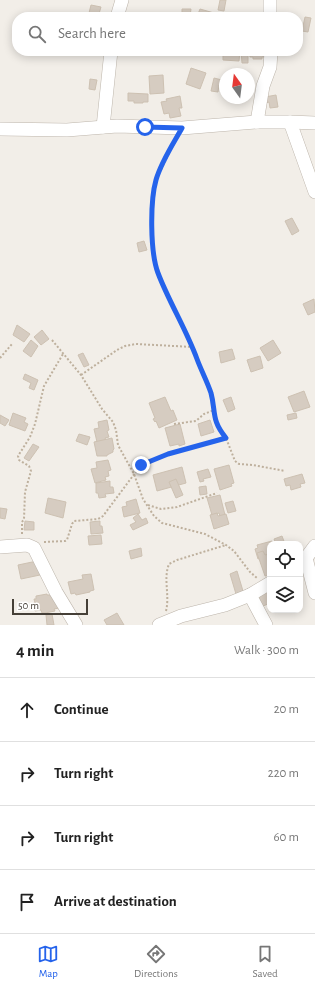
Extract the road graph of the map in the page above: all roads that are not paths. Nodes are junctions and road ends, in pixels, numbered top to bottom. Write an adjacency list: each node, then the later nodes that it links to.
1 (122, 0): 3 (street)
2 (270, 0): 4 (street)
3 (118, 12)
4 (270, 12)
5 (110, 56): 10 (street)
6 (271, 56): 7 (street)
7 (257, 122): 8 (street); 10 (street)
8 (290, 122): 9 (street); 12 (street)
9 (315, 123)
10 (104, 127): 11 (street)
11 (0, 129)
12 (315, 192)
13 (315, 546): 15 (street)
14 (0, 547): 20 (street)
15 (303, 560): 17 (street)
16 (267, 585): 18 (street)
17 (315, 593)
18 (250, 595): 19 (street); 21 (street)
19 (162, 619)
20 (76, 625)
21 (266, 625)

